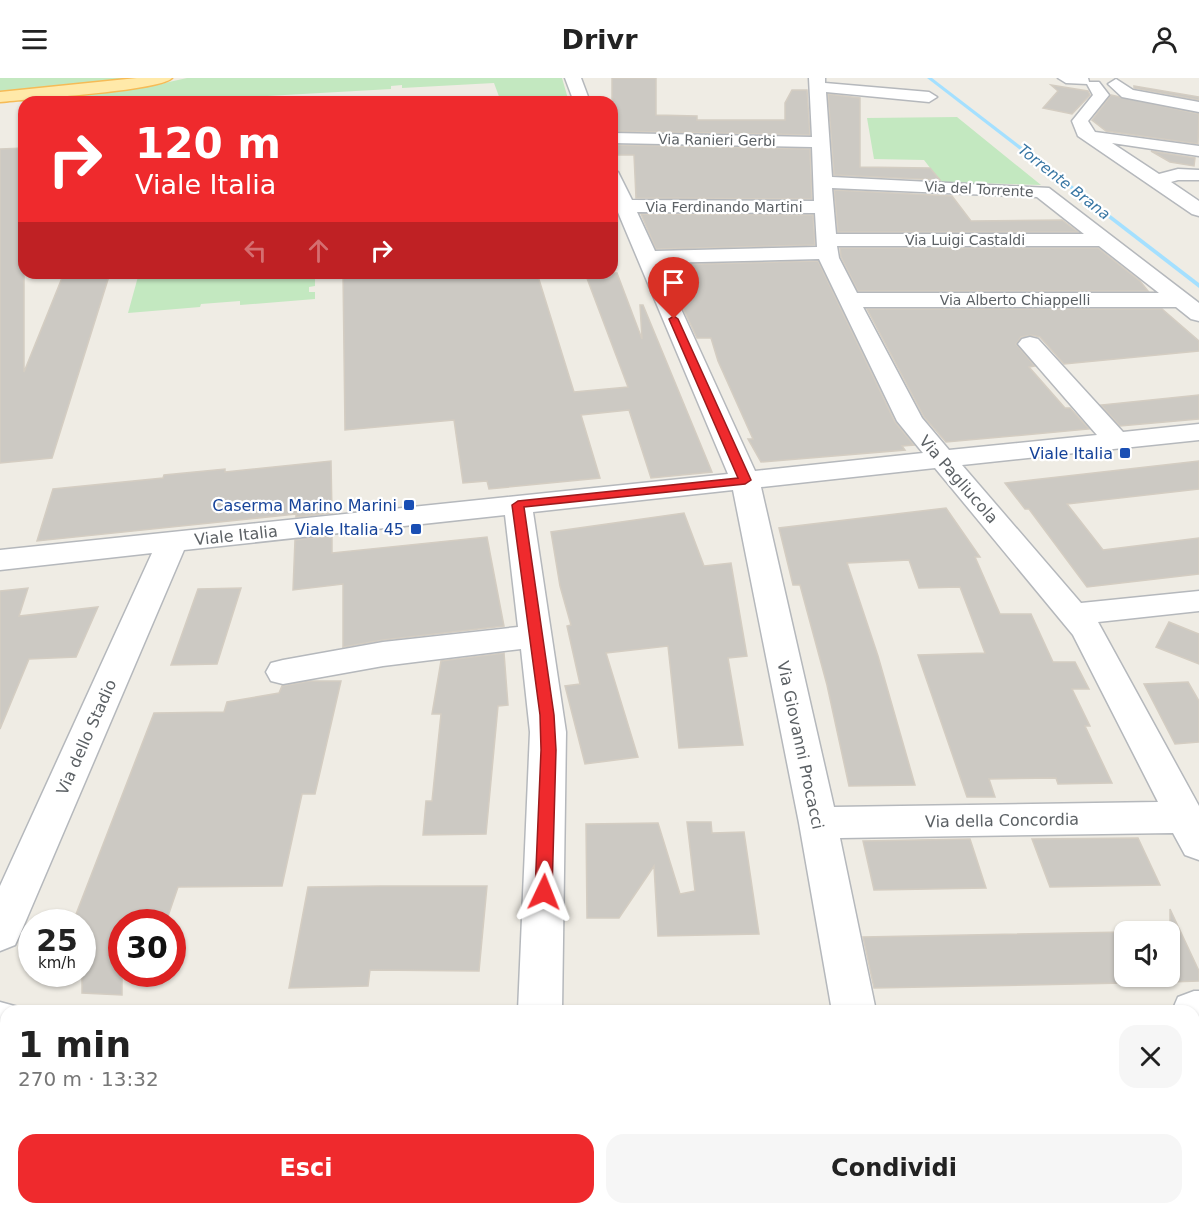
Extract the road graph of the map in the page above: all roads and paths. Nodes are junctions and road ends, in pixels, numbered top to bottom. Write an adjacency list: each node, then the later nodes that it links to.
1 (164, 78): 8 (main road)
2 (573, 78): 7 (street)
3 (1066, 78): 4 (street)
4 (1085, 81): 6 (street); 12 (street)
5 (817, 82): 9 (street); 13 (street, Via Pagliucola)
6 (1117, 83): 10 (street); 12 (street)
7 (580, 96)
8 (0, 97)
9 (929, 97)
10 (1199, 107)
11 (618, 138): 13 (street, Via Ranieri Gerbi)
12 (1093, 138): 14 (street); 15 (street)
13 (821, 142): 19 (street, Via Pagliucola)
14 (1199, 151)
15 (1125, 160): 16 (street); 17 (street)
16 (1199, 174): 17 (street)
17 (1160, 183): 21 (street)
18 (618, 190): 20 (street, Via Giovanni Procacci)
19 (824, 195): 20 (street, Via Ferdinando Martini); 22 (street, Via del Torrente); 23 (street, Via Pagliucola)
20 (625, 206): 24 (street, Via Giovanni Procacci)
21 (1199, 210)
22 (1105, 240): 23 (street, Via Luigi Castaldi); 26 (street, Via del Torrente)
23 (827, 247): 24 (street, Via Luigi Castaldi); 25 (street, Via Pagliucola)
24 (646, 256): 32 (street, Via Giovanni Procacci)
25 (849, 300): 26 (street, Via Alberto Chiappelli); 31 (street, Via Pagliucola)
26 (1180, 300): 27 (street, Via del Torrente)
27 (1199, 314)
28 (1030, 344): 30 (street)
29 (1199, 432): 30 (street, Viale Italia)
30 (1117, 441): 31 (street, Viale Italia)
31 (942, 459): 32 (street, Viale Italia); 37 (street, Via Pagliucola)
32 (745, 480): 33 (street, Viale Italia); 41 (street, Via Giovanni Procacci)
33 (518, 505): 34 (street, Viale Italia); 38 (street)
34 (172, 542): 35 (street, Viale Italia); 42 (street, Via dello Stadio)
35 (0, 560)
36 (1199, 601): 37 (street)
37 (1074, 614): 40 (street, Via Pagliucola)
38 (536, 636): 39 (street); 43 (street)
39 (283, 672)
40 (1191, 817): 41 (street, Via della Concordia)
41 (818, 823): 44 (street, Via Giovanni Procacci)
42 (0, 932)
43 (540, 1005)
44 (853, 1005)

